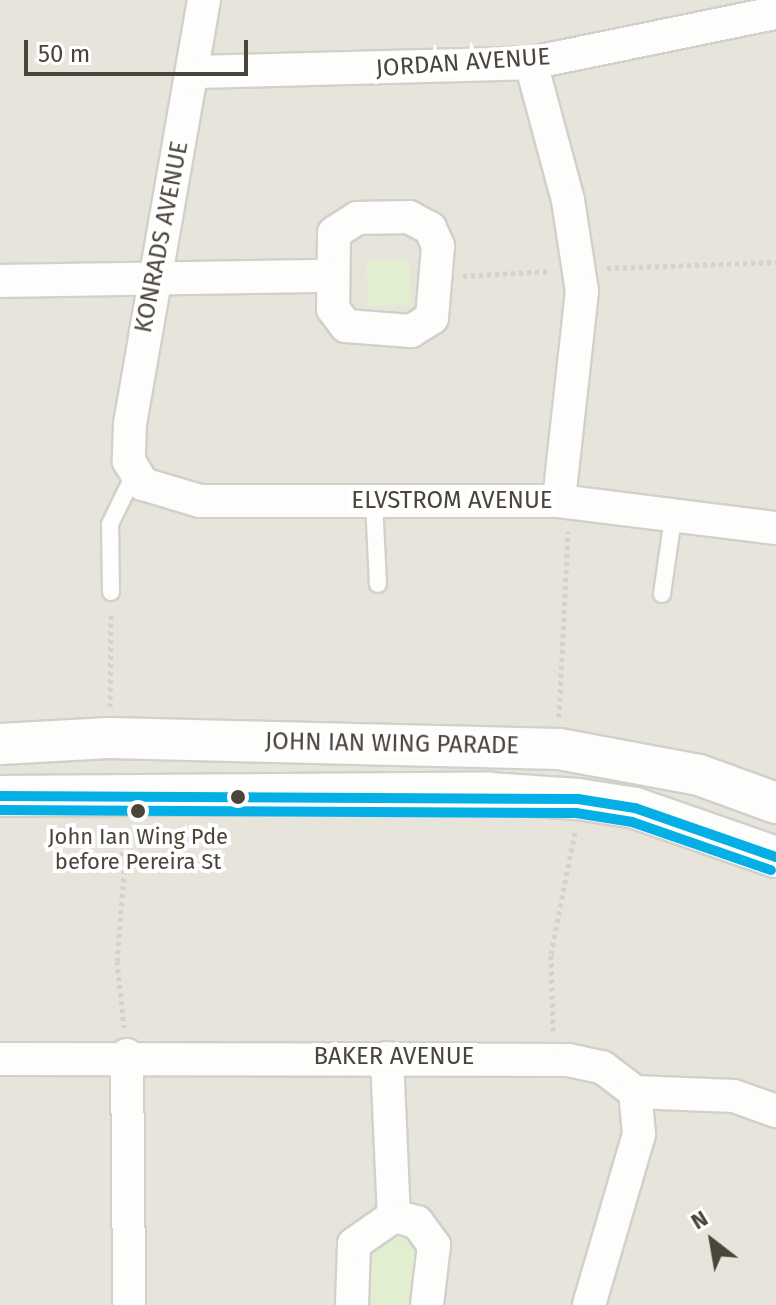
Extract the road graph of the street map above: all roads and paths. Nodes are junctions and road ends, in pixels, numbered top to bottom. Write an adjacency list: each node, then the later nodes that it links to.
1 (204, 0): 5 (street, KONRADS AVENUE)
2 (770, 0): 3 (street)
3 (776, 14): 4 (street, JORDAN AVENUE)
4 (531, 63): 5 (street, JORDAN AVENUE); 11 (street)
5 (195, 72): 7 (street, KONRADS AVENUE)
6 (330, 276): 7 (street)
7 (150, 280): 8 (street); 9 (street, KONRADS AVENUE)
8 (0, 281)
9 (135, 473): 10 (street, ELVSTROM AVENUE); 15 (lane)
10 (374, 500): 11 (street, ELVSTROM AVENUE); 14 (lane)
11 (566, 502): 12 (street, ELVSTROM AVENUE); 19 (path)
12 (673, 518): 13 (street, ELVSTROM AVENUE); 16 (lane)
13 (776, 528)
14 (378, 584)
15 (111, 592): 17 (path)
16 (662, 594)
17 (109, 738): 18 (street, JOHN IAN WING PARADE); 19 (street, JOHN IAN WING PARADE)
18 (0, 744)
19 (559, 749): 23 (street, JOHN IAN WING PARADE)
20 (108, 792): 21 (street, JOHN IAN WING PARADE); 22 (street, JOHN IAN WING PARADE); 25 (path)
21 (0, 796)
22 (578, 799): 24 (street, JOHN IAN WING PARADE); 28 (path)
23 (776, 803)
24 (776, 857)
25 (127, 1055): 26 (street, BAKER AVENUE); 27 (street, BAKER AVENUE); 32 (street)
26 (387, 1058): 28 (street, BAKER AVENUE); 31 (street)
27 (0, 1059)
28 (557, 1059): 29 (street, BAKER AVENUE)
29 (635, 1092): 30 (street); 35 (street)
30 (776, 1111)
31 (394, 1216): 33 (street); 34 (street)
32 (129, 1305)
33 (352, 1305)
34 (427, 1305)
35 (589, 1305)

